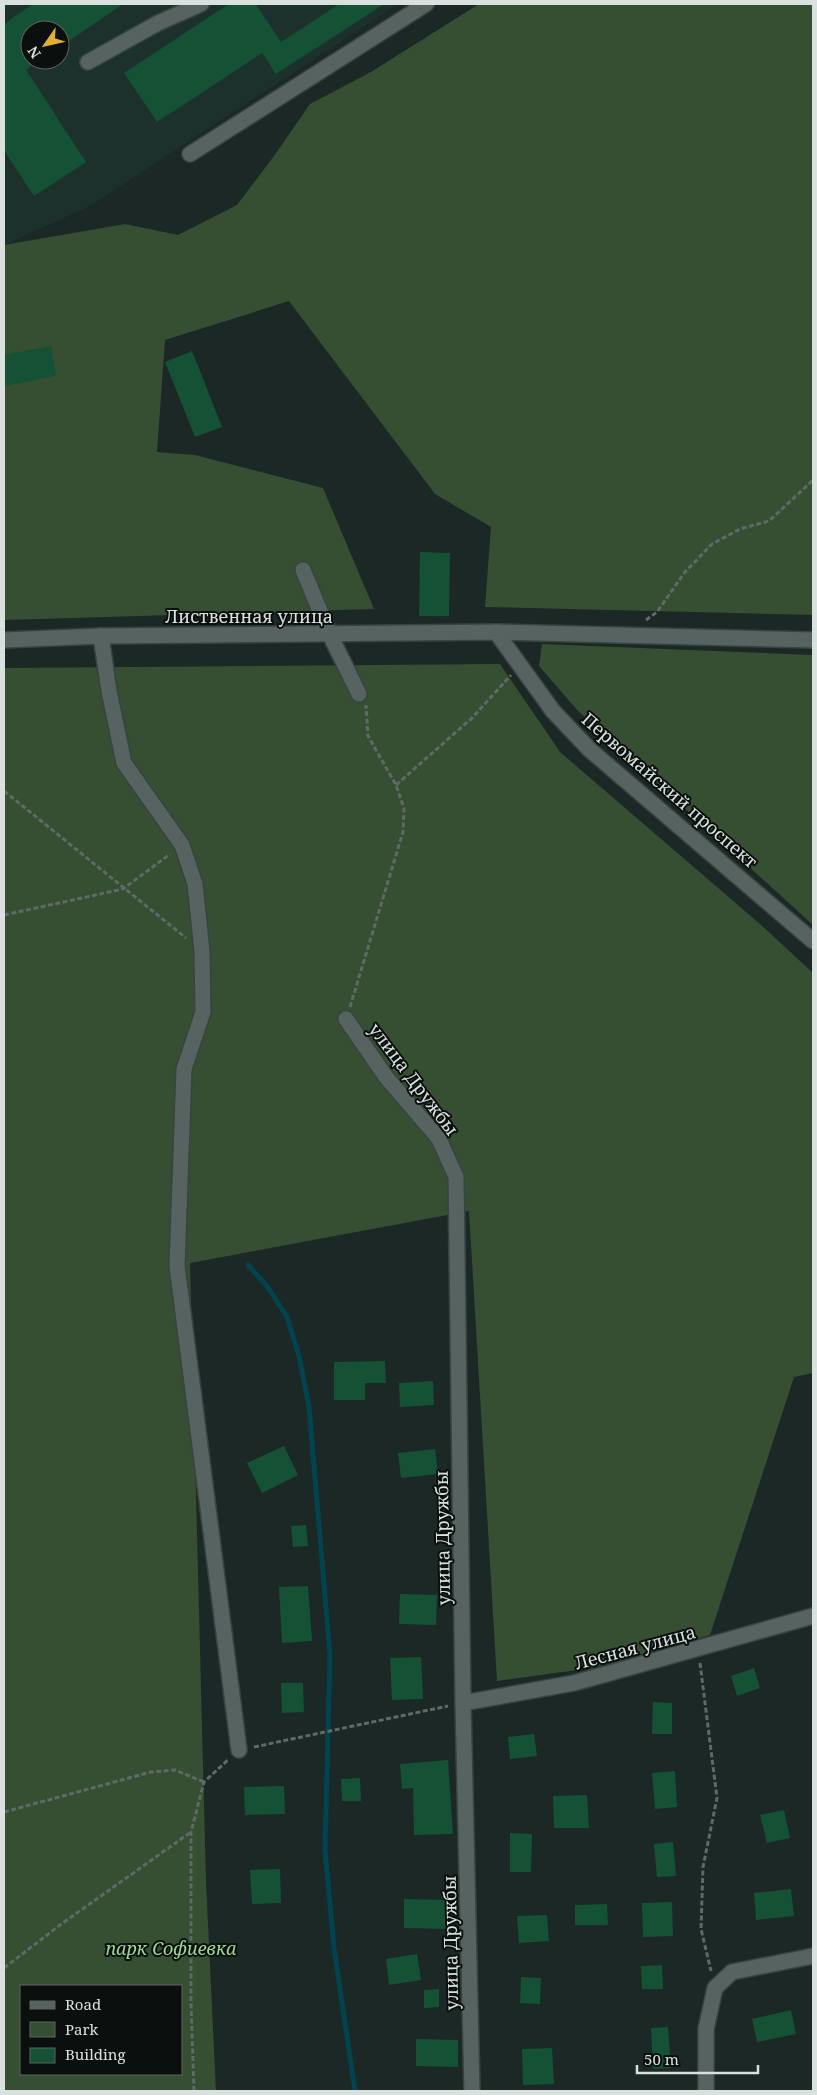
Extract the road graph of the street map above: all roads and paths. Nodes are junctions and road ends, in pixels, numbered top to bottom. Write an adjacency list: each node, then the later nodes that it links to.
1 (201, 4): 3 (street)
2 (426, 4): 4 (street)
3 (88, 62)
4 (190, 154)
5 (813, 480): 7 (path)
6 (304, 570): 9 (street)
7 (643, 622)
8 (496, 632): 9 (street, Лиственная улица); 12 (street, Лиственная улица); 13 (street, Первомайский проспект)
9 (330, 635): 10 (street, Лиственная улица); 14 (street)
10 (101, 636): 11 (street, Лиственная улица); 17 (street)
11 (4, 640)
12 (813, 640)
13 (520, 665): 15 (path); 20 (street, Первомайский проспект)
14 (358, 694): 15 (path)
15 (396, 784): 22 (path)
16 (4, 791): 18 (path)
17 (182, 845): 18 (path); 21 (street)
18 (123, 889): 19 (path); 21 (path)
19 (4, 915)
20 (813, 941)
21 (202, 951): 26 (street)
22 (346, 1019): 25 (street, улица Дружбы)
23 (813, 1616): 24 (street, Лесная улица)
24 (698, 1650): 25 (street, Лесная улица); 32 (path)
25 (464, 1703): 26 (path); 34 (street, улица Дружбы)
26 (239, 1750): 27 (path)
27 (204, 1782): 28 (path); 29 (path)
28 (4, 1812)
29 (191, 1832): 31 (path); 33 (path)
30 (813, 1956): 32 (street)
31 (4, 1968)
32 (715, 1988): 35 (street)
33 (194, 2091)
34 (472, 2091)
35 (706, 2091)

